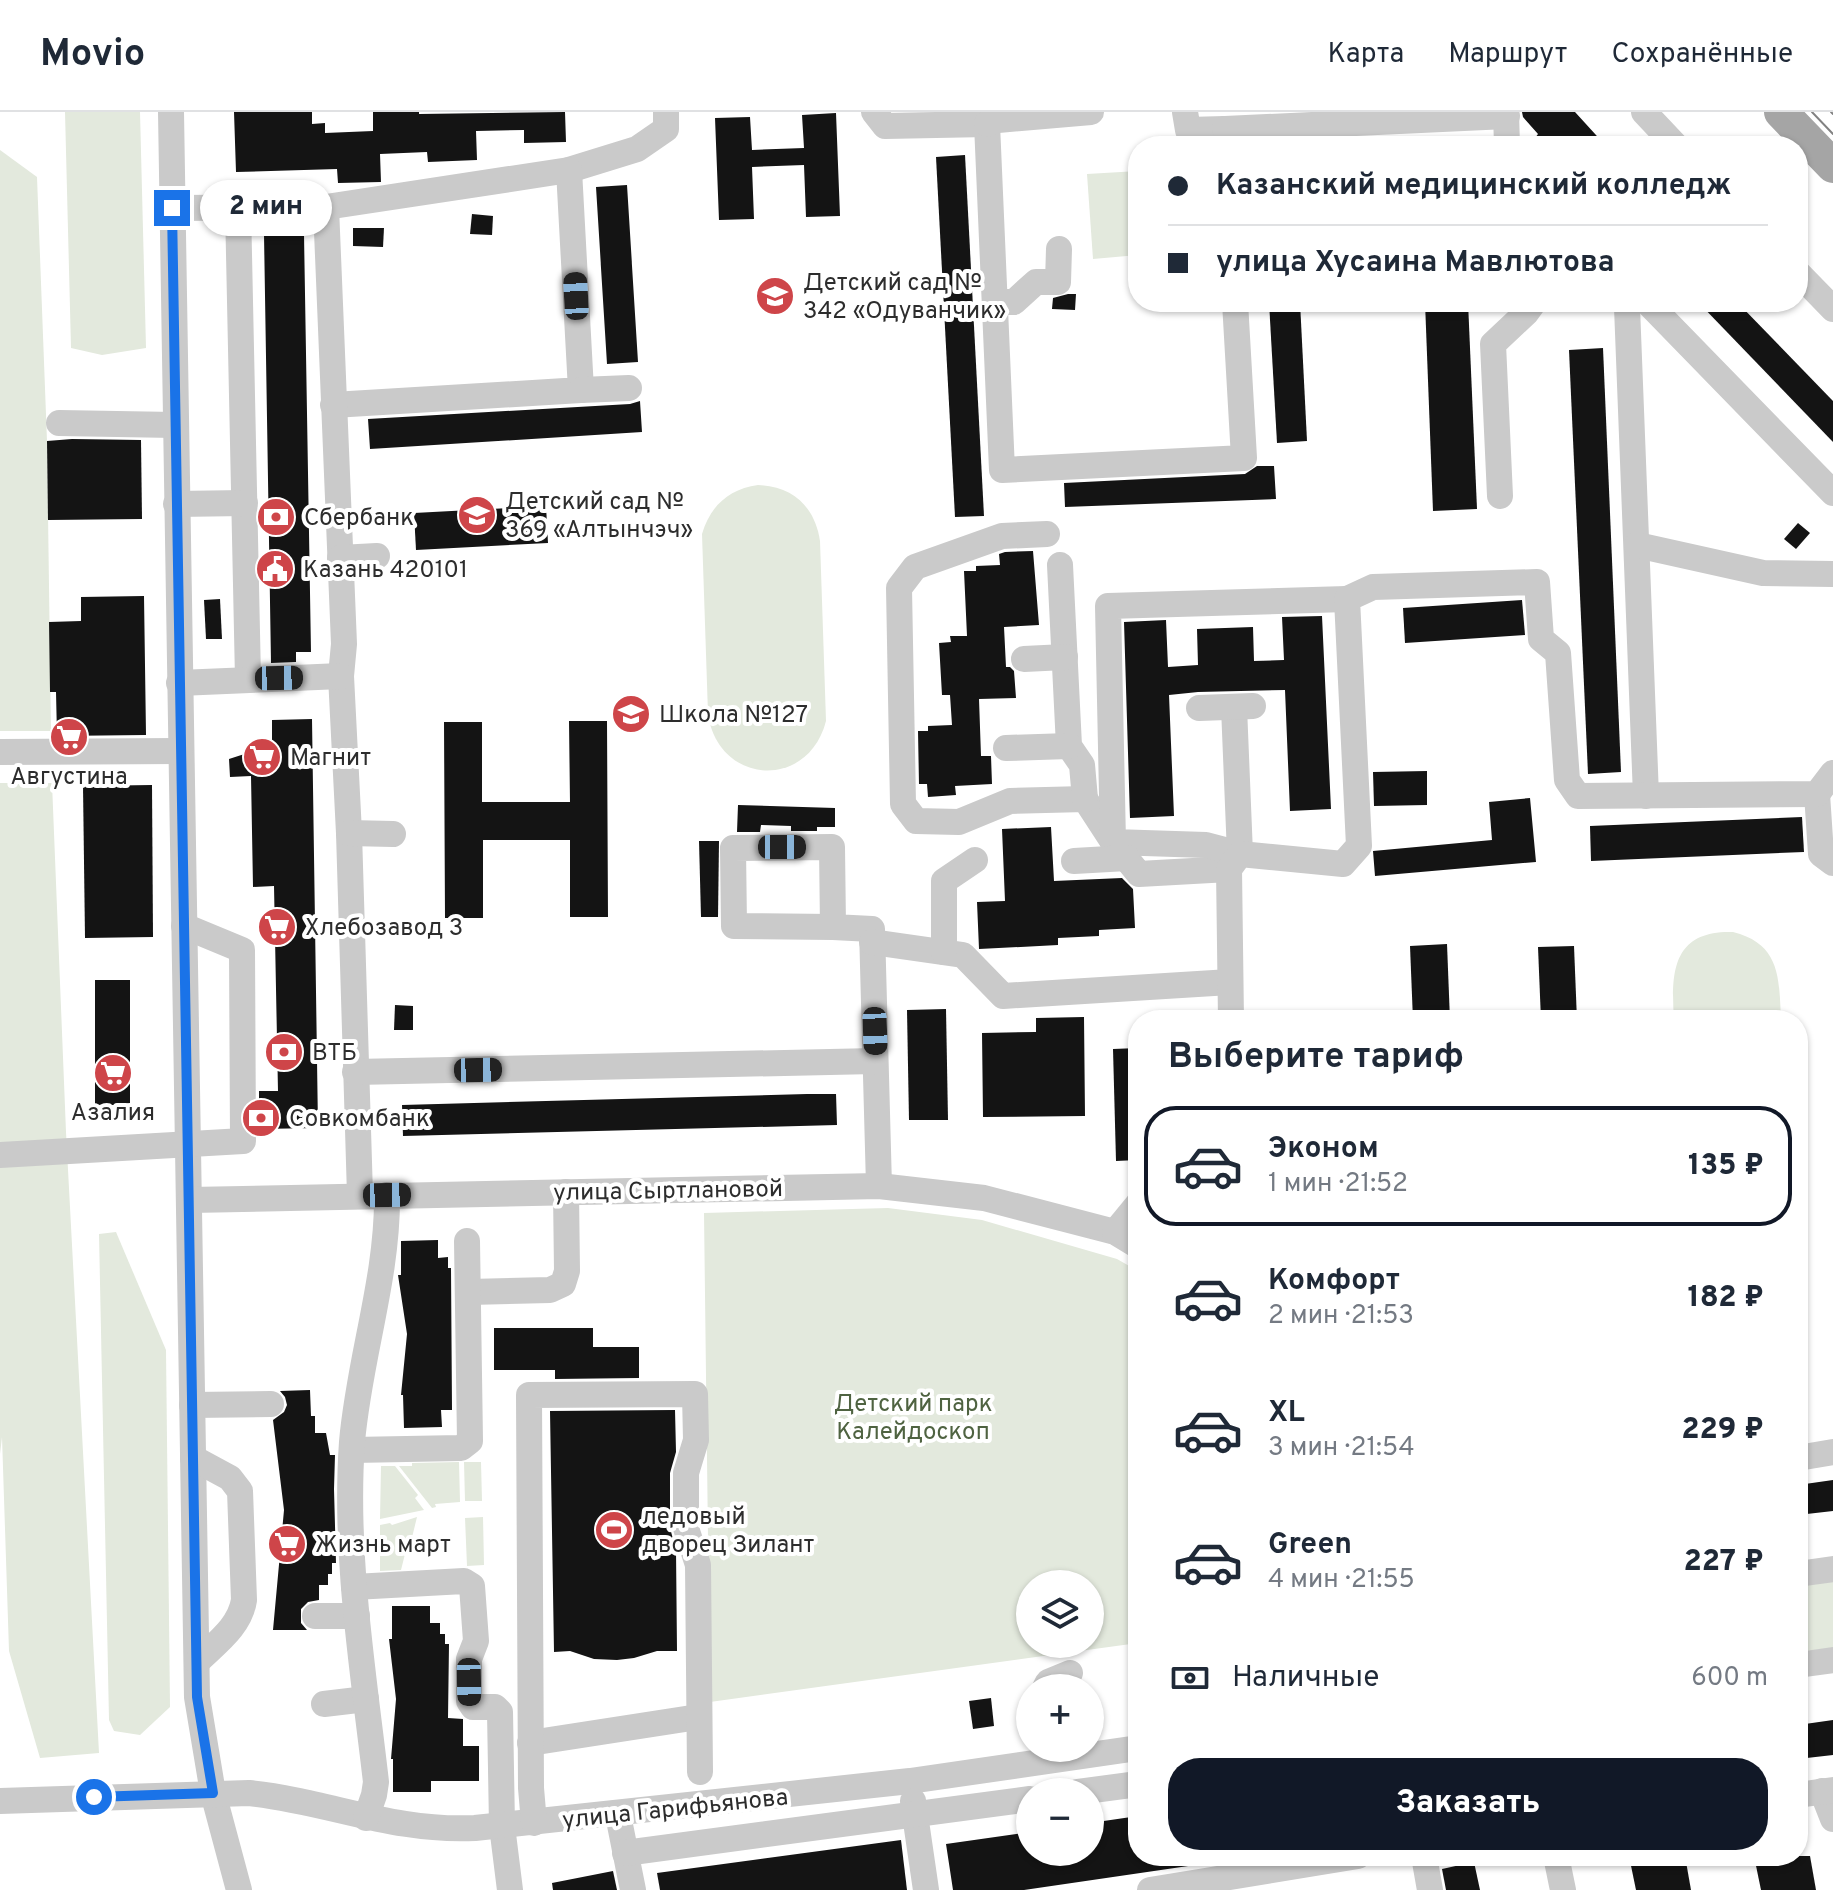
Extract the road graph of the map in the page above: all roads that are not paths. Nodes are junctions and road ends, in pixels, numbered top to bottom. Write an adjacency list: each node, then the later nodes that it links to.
1 (171, 112): 20 (street)
2 (666, 112): 17 (street)
3 (874, 112): 9 (street)
4 (1091, 112): 9 (street)
5 (1185, 112): 10 (street)
6 (1644, 112): 13 (street)
7 (1781, 112): 14 (main road)
8 (1507, 114): 11 (street); 12 (street)
9 (987, 124): 23 (street)
10 (1216, 136)
11 (1249, 136)
12 (1507, 136)
13 (1667, 136)
14 (1804, 136)
15 (1808, 140): 16 (main road)
16 (1833, 166)
17 (569, 170): 19 (street); 30 (street)
18 (238, 207): 19 (street); 20 (street); 36 (street)
19 (326, 207): 31 (street)
20 (172, 208): 33 (street)
21 (1059, 249): 23 (street)
22 (1808, 283): 24 (street)
23 (995, 302): 25 (street)
24 (1833, 309)
25 (1236, 312)
26 (1527, 312): 35 (street)
27 (1627, 312): 39 (street)
28 (1657, 312): 34 (street)
29 (629, 388): 30 (street)
30 (581, 390): 31 (street)
31 (333, 405): 41 (street)
32 (59, 423): 33 (street)
33 (175, 425): 37 (street)
34 (1833, 493)
35 (1500, 496)
36 (245, 503): 37 (street); 48 (street)
37 (176, 504): 49 (street)
38 (1047, 534): 58 (street)
39 (1637, 545): 43 (street); 57 (street)
40 (377, 556): 41 (street)
41 (340, 558): 47 (street)
42 (1060, 565): 45 (street)
43 (1833, 574)
44 (1347, 599): 57 (street); 61 (street); 64 (street)
45 (1065, 657): 46 (street); 51 (street)
46 (1024, 659)
47 (341, 676): 48 (street); 59 (street)
48 (248, 679): 49 (street)
49 (179, 683): 53 (street)
50 (1199, 708): 64 (street)
51 (1069, 746): 52 (street); 58 (street)
52 (1006, 748)
53 (180, 751): 54 (street); 66 (street)
54 (0, 752)
55 (1833, 773): 56 (street)
56 (1817, 794): 57 (street); 65 (street)
57 (1646, 796)
58 (1085, 799): 61 (street)
59 (349, 833): 60 (street); 73 (street)
60 (393, 834)
61 (1120, 850): 63 (street); 64 (street)
62 (975, 860): 69 (street)
63 (1074, 861)
64 (1235, 862): 70 (street)
65 (1833, 863)
66 (184, 926): 74 (street); 74 (street)
67 (833, 927): 67 (street); 68 (street)
68 (872, 942): 69 (street); 72 (street)
69 (944, 952): 70 (street)
70 (1230, 982): 71 (street)
71 (1231, 1010)
72 (875, 1061): 73 (street); 76 (street)
73 (355, 1072): 78 (street)
74 (188, 1146): 75 (street); 80 (street)
75 (0, 1155)
76 (879, 1186): 77 (street, улица Сыртлановой); 82 (street, улица Сыртлановой)
77 (566, 1192): 79 (street, улица Сыртлановой); 85 (street)
78 (360, 1195): 79 (street, улица Сыртлановой); 80 (street, улица Сыртлановой)
79 (387, 1195): 88 (street)
80 (190, 1200): 87 (street)
81 (1128, 1216): 82 (street)
82 (1115, 1232): 83 (street, улица Сыртлановой)
83 (1128, 1240)
84 (467, 1241): 85 (street)
85 (469, 1292): 88 (street)
86 (271, 1404): 87 (street)
87 (192, 1405): 91 (street)
88 (352, 1450): 94 (street)
89 (1833, 1452): 90 (street)
90 (1808, 1456)
91 (193, 1458): 98 (street); 98 (street)
92 (1833, 1569): 93 (street)
93 (1808, 1573)
94 (354, 1587): 96 (street); 120 (street)
95 (315, 1616): 96 (street)
96 (357, 1616): 100 (street)
97 (1833, 1660): 99 (street)
98 (197, 1662): 112 (street)
99 (1808, 1664)
100 (366, 1699): 101 (street); 117 (street)
101 (324, 1704)
102 (698, 1717): 103 (street); 103 (street); 107 (street)
103 (530, 1743): 119 (street)
104 (1128, 1749): 105 (street, улица Гарифьянова)
105 (1104, 1750)
106 (1016, 1760): 108 (street, улица Гарифьянова)
107 (700, 1772)
108 (910, 1781): 115 (street, улица Гарифьянова); 116 (street)
109 (1128, 1785): 110 (street)
110 (1104, 1789)
111 (1818, 1792): 118 (street)
112 (213, 1793): 113 (street, улица Гарифьянова); 117 (street, улица Гарифьянова); 126 (street)
113 (0, 1801)
114 (1016, 1801): 116 (street)
115 (618, 1815): 119 (street, улица Гарифьянова); 121 (street)
116 (915, 1815): 121 (street); 129 (street)
117 (366, 1818): 120 (street, улица Гарифьянова)
118 (1833, 1819)
119 (534, 1823): 120 (street, улица Гарифьянова)
120 (502, 1826): 127 (street)
121 (625, 1853): 128 (street)
122 (1284, 1866): 125 (street)
123 (1426, 1866): 131 (street)
124 (1558, 1866): 132 (street)
125 (1202, 1877): 130 (street)
126 (239, 1890)
127 (510, 1890)
128 (633, 1890)
129 (926, 1890)
130 (1150, 1890)
131 (1430, 1890)
132 (1563, 1890)

